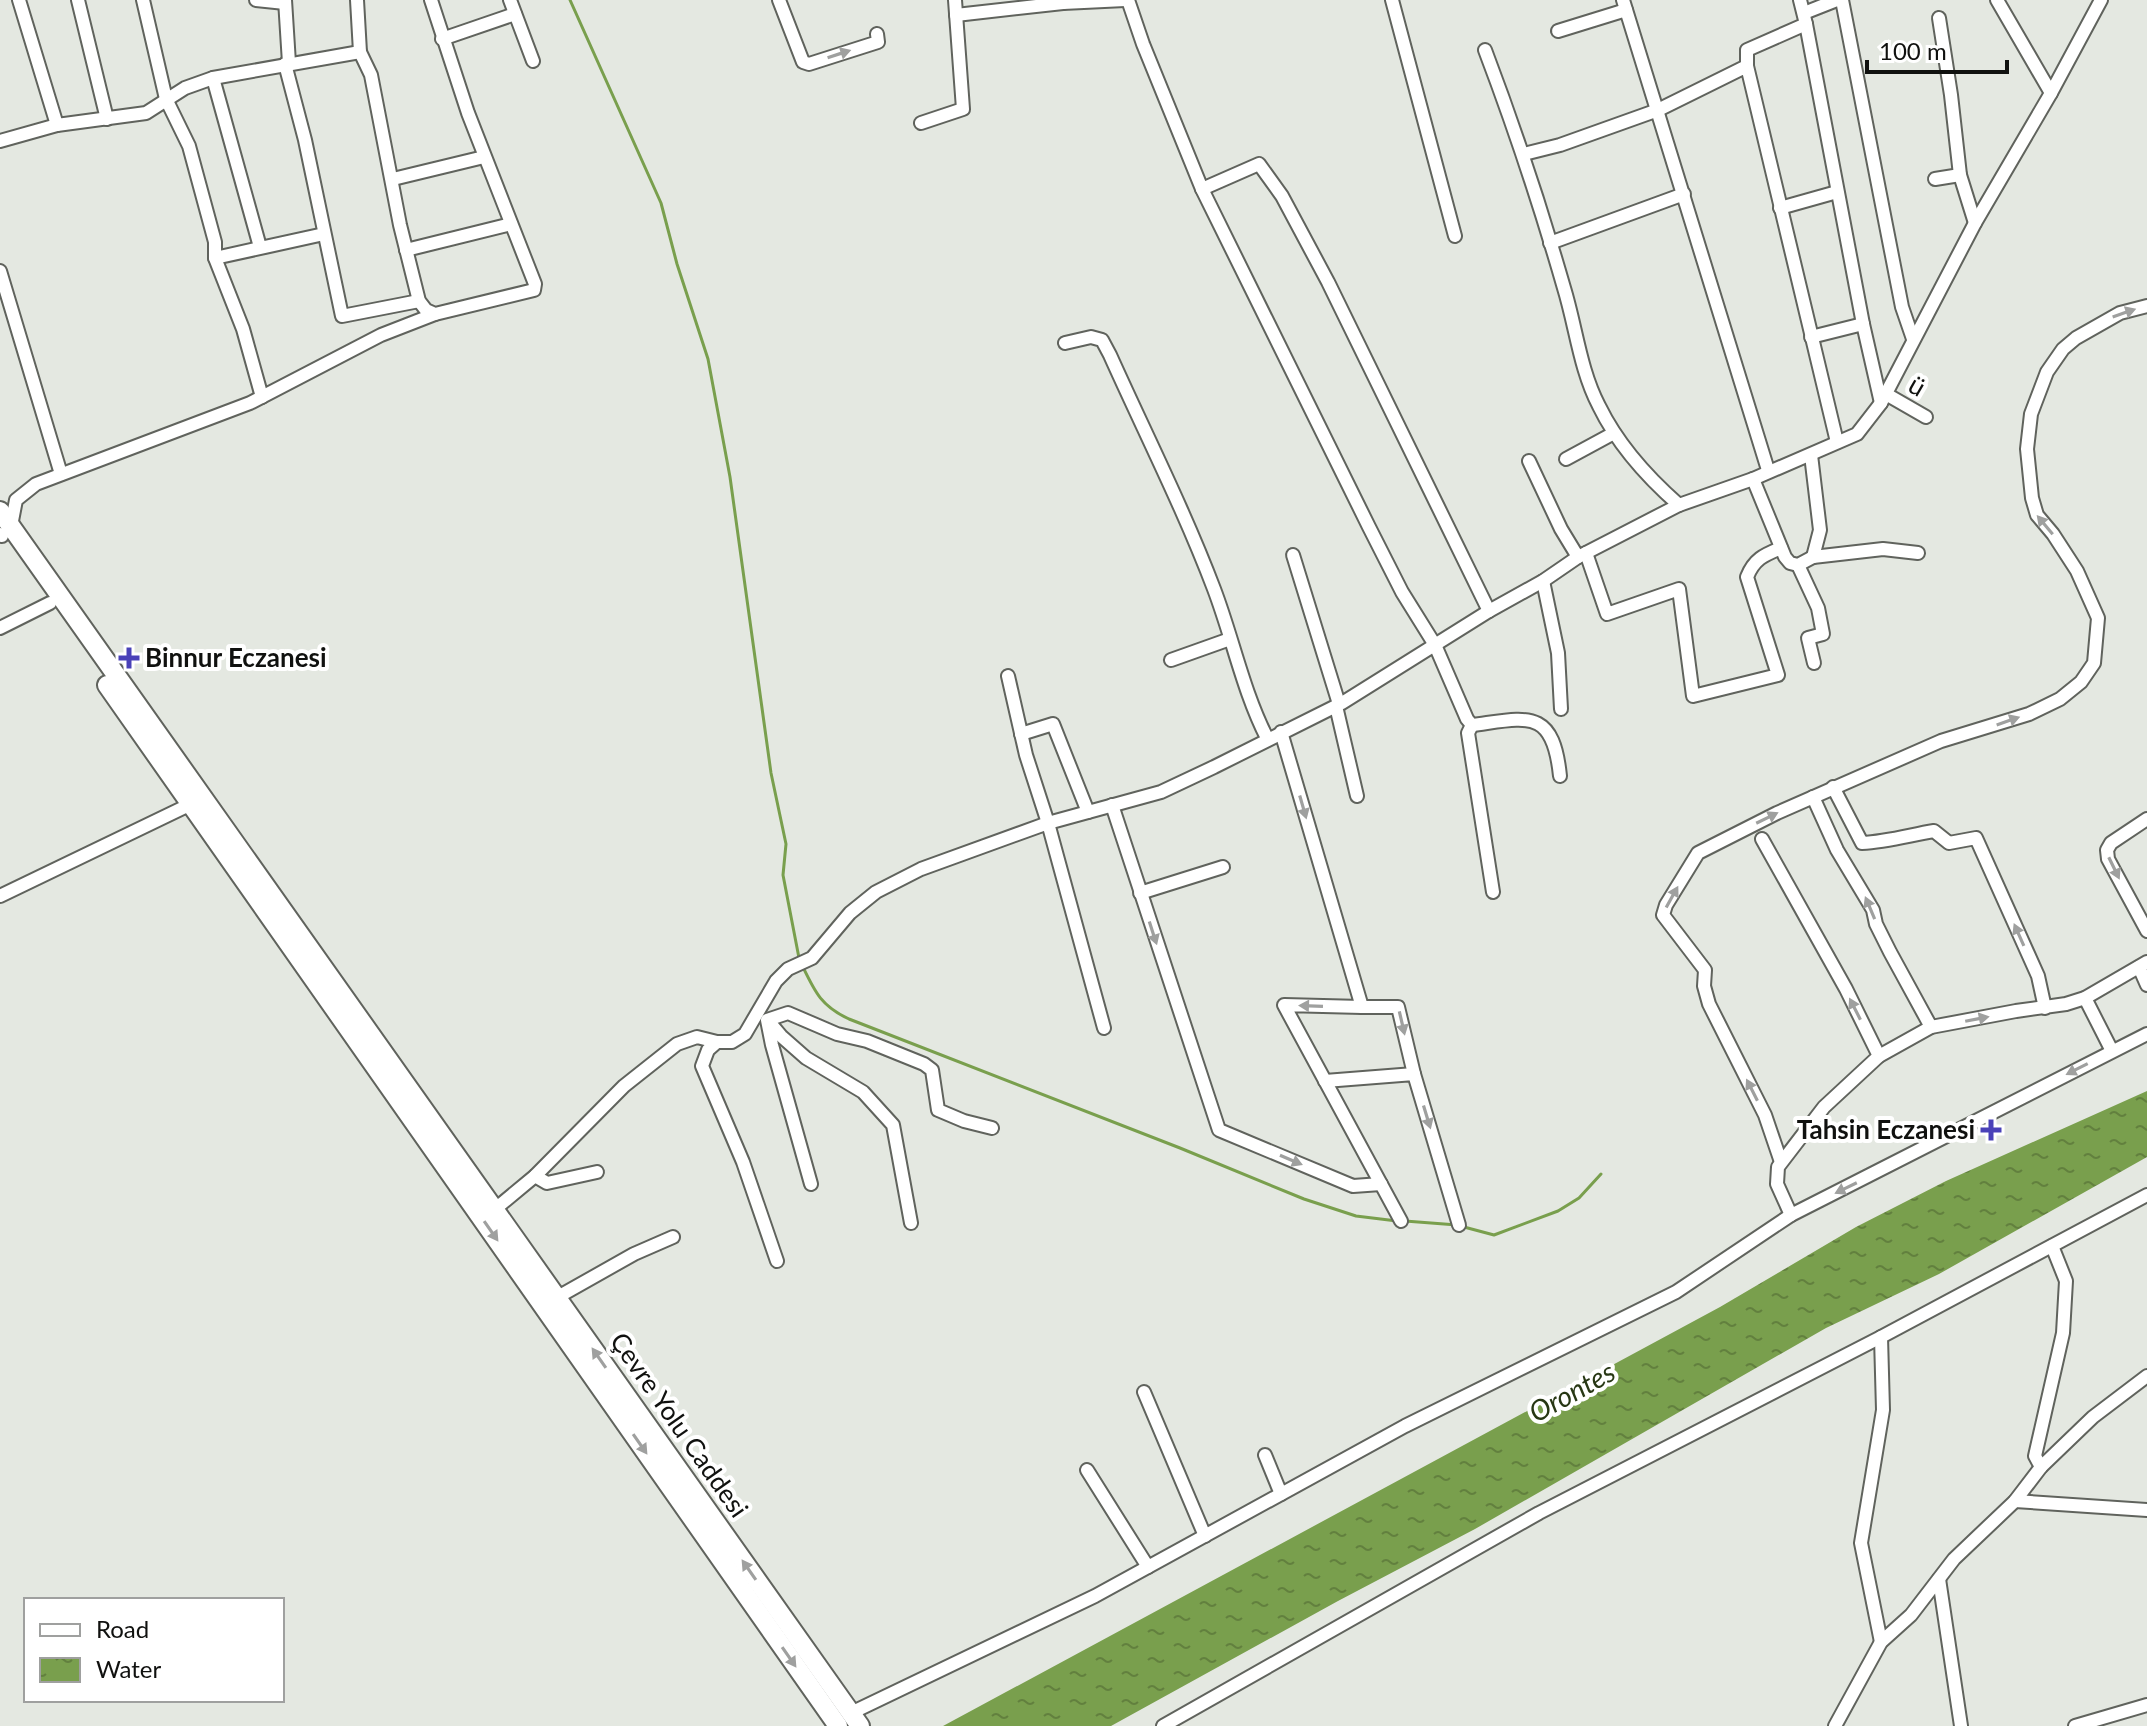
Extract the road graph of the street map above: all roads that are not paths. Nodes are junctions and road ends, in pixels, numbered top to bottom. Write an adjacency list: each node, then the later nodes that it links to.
1 (19, 0): 36 (street)
2 (78, 0): 34 (street)
3 (143, 0): 32 (street)
4 (256, 0): 15 (street)
5 (357, 0): 26 (street)
6 (431, 0): 24 (street)
7 (510, 0): 19 (street)
8 (779, 0): 23 (street, one-way to 23)
9 (955, 0): 20 (street)
10 (1126, 0): 16 (street); 43 (street)
11 (1392, 0): 50 (street)
12 (1840, 0): 18 (street); 61 (street)
13 (1997, 0): 31 (street)
14 (2101, 0): 31 (street)
15 (285, 1): 28 (street)
16 (1063, 2): 20 (street)
17 (1625, 5): 22 (street); 33 (street)
18 (1803, 12): 29 (street); 44 (street)
19 (515, 14): 24 (street); 27 (street)
20 (956, 15): 35 (street)
21 (1939, 18): 40 (street)
22 (1558, 31)
23 (877, 34)
24 (442, 39): 39 (street)
25 (1485, 50): 38 (street)
26 (360, 52): 28 (street); 41 (street)
27 (533, 61)
28 (287, 64): 30 (street); 49 (street)
29 (1747, 66): 33 (street); 46 (street)
30 (213, 78): 32 (street); 52 (street)
31 (2051, 93): 47 (street)
32 (166, 99): 34 (street); 54 (street)
33 (1658, 110): 38 (street); 45 (street)
34 (107, 119): 36 (street)
35 (921, 123)
36 (57, 125): 37 (street)
37 (0, 141)
38 (1524, 154): 51 (street)
39 (484, 157): 41 (street); 48 (street)
40 (1960, 175): 42 (street); 47 (street)
41 (393, 179): 53 (street)
42 (1935, 179)
43 (1202, 189): 84 (street); 87 (street)
44 (1837, 192): 46 (street); 59 (street)
45 (1684, 194): 51 (street); 71 (street)
46 (1780, 208): 60 (street)
47 (1975, 223): 61 (street)
48 (511, 224): 53 (street); 58 (street)
49 (324, 234): 52 (street); 56 (street)
50 (1455, 236)
51 (1550, 243): 66 (street)
52 (260, 247): 54 (street)
53 (406, 250): 56 (street)
54 (215, 258): 63 (street)
55 (0, 271): 72 (street)
56 (419, 301): 58 (street)
57 (2147, 306): 98 (street, one-way to 57)
58 (435, 314): 63 (street)
59 (1863, 324): 60 (street); 64 (street)
60 (1811, 337): 67 (street)
61 (1913, 339): 64 (street)
62 (1065, 343): 86 (street)
63 (262, 397): 72 (street)
64 (1883, 398): 65 (street, ü); 67 (street)
65 (1926, 417)
66 (1614, 433): 69 (street); 74 (street)
67 (1837, 442): 68 (street)
68 (1811, 455): 71 (street); 80 (street)
69 (1566, 459)
70 (1529, 461): 79 (street)
71 (1768, 470): 73 (street)
72 (61, 474): 75 (street)
73 (1753, 479): 74 (street); 76 (street)
74 (1679, 505): 79 (street)
75 (2, 529): 83 (highway); 128 (highway)
76 (1781, 548): 79 (street); 81 (street)
77 (1918, 553): 80 (street)
78 (1293, 555): 91 (street)
79 (1582, 555): 82 (street)
80 (1813, 557): 81 (street)
81 (1798, 565): 89 (street)
82 (1543, 581): 84 (street); 92 (street)
83 (50, 603): 85 (street); 101 (highway)
84 (1489, 611): 87 (street)
85 (0, 628)
86 (1230, 639): 88 (street); 96 (street)
87 (1435, 645): 91 (street); 93 (street)
88 (1171, 660)
89 (1814, 663)
90 (1008, 676): 95 (street)
91 (1338, 705): 94 (street); 99 (street)
92 (1561, 709)
93 (1472, 725): 97 (street); 108 (street)
94 (1281, 732): 96 (street); 115 (street, one-way to 115)
95 (1021, 734): 103 (street); 105 (street)
96 (1267, 738): 102 (street)
97 (1560, 776)
98 (1833, 787): 100 (street); 117 (street, one-way to 98)
99 (1357, 796)
100 (1813, 797): 119 (street, one-way to 100); 129 (street, one-way to 100)
101 (191, 804): 110 (street); 128 (highway)
102 (1112, 805): 103 (street); 109 (street)
103 (1088, 812): 105 (street)
104 (2147, 819): 111 (street, one-way to 111)
105 (1048, 823): 116 (street); 120 (street)
106 (1762, 839): 124 (street, one-way to 106)
107 (1223, 867): 109 (street)
108 (1493, 892)
109 (1140, 893): 133 (street, one-way to 133)
110 (0, 896)
111 (2147, 931)
112 (2143, 964): 113 (street); 114 (street)
113 (2147, 985)
114 (2085, 998): 117 (street); 123 (street)
115 (1362, 1007): 125 (street, one-way to 125); 126 (street, one-way to 126)
116 (758, 1008): 118 (street); 122 (street)
117 (2045, 1008): 119 (street, one-way to 117)
118 (767, 1020): 127 (street); 132 (street); 138 (street)
119 (1931, 1027): 124 (street)
120 (1104, 1028)
121 (2147, 1034): 123 (street)
122 (717, 1042): 131 (street); 142 (street)
123 (2112, 1051): 136 (street, one-way to 136)
124 (1879, 1056): 129 (street)
125 (1414, 1074): 126 (street); 139 (street, one-way to 139)
126 (1325, 1081): 133 (street)
127 (992, 1128)
128 (450, 1161): 135 (highway, Çevre Yolu Caddesi); 158 (highway, Çevre Yolu Caddesi, one-way to 158)
129 (1781, 1162): 136 (street)
130 (597, 1172): 131 (street)
131 (535, 1176): 135 (street)
132 (811, 1184)
133 (1381, 1184): 137 (street)
134 (2147, 1195): 141 (street)
135 (494, 1210): 143 (highway, Çevre Yolu Caddesi)
136 (1791, 1215): 150 (street)
137 (1401, 1221)
138 (911, 1223)
139 (1459, 1225)
140 (673, 1237): 143 (street)
141 (2052, 1246): 144 (street); 148 (street)
142 (777, 1261)
143 (556, 1298): 158 (highway, Çevre Yolu Caddesi, one-way to 143)
144 (1881, 1337): 156 (street); 159 (street)
145 (2147, 1376): 148 (street)
146 (1144, 1392): 153 (street)
147 (1265, 1455): 150 (street)
148 (2041, 1467): 151 (street)
149 (1087, 1470): 154 (street)
150 (1281, 1494): 153 (street)
151 (2015, 1501): 152 (street); 155 (street)
152 (2147, 1510)
153 (1205, 1536): 154 (street)
154 (1148, 1567): 158 (street)
155 (1939, 1579): 156 (street); 161 (street)
156 (1881, 1642): 160 (street)
157 (2147, 1705): 162 (street)
158 (852, 1723)
159 (1163, 1726)
160 (1835, 1726)
161 (1961, 1726)
162 (2075, 1726)

